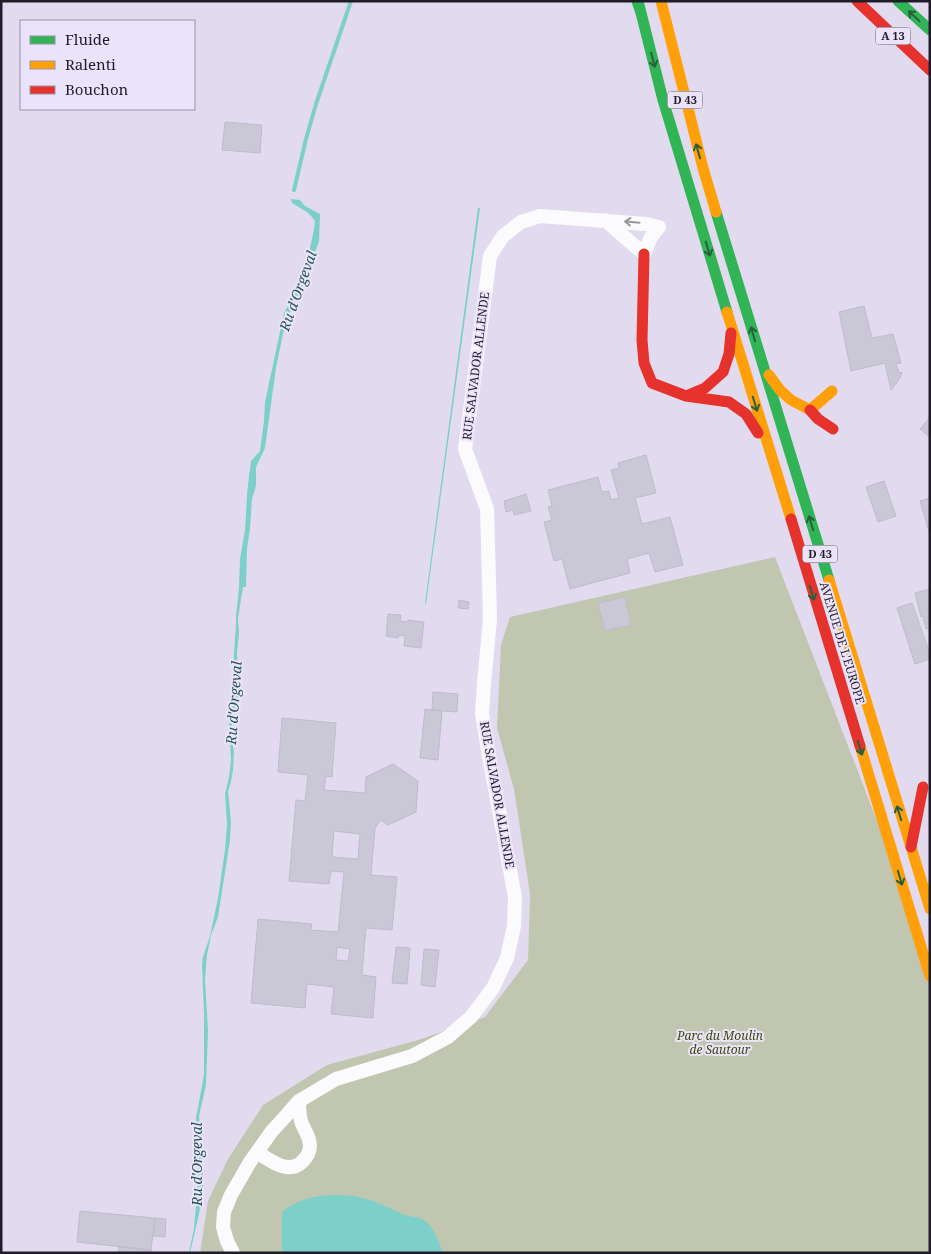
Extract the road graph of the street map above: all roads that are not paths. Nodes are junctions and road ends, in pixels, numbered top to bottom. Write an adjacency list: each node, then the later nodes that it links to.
1 (661, 1): 10 (main road, AVENUE DE L'EUROPE / D 43, one-way to 1)
2 (857, 1): 6 (main road, A 13)
3 (898, 1): 5 (main road, A 13, one-way to 3)
4 (639, 5): 9 (main road, AVENUE DE L'EUROPE / D 43, one-way to 9)
5 (930, 30)
6 (930, 70)
7 (605, 220): 8 (street); 8 (street, RUE SALVADOR ALLENDE, one-way to 7); 20 (street, RUE SALVADOR ALLENDE)
8 (644, 254): 12 (main road)
9 (731, 326): 12 (main road); 15 (main road, AVENUE DE L'EUROPE / D 43, one-way to 15)
10 (762, 367): 13 (main road); 17 (main road, AVENUE DE L'EUROPE / D 43, one-way to 10)
11 (832, 390): 13 (main road)
12 (686, 396): 15 (main road)
13 (810, 410): 14 (main road)
14 (833, 429)
15 (766, 442): 19 (main road, AVENUE DE L'EUROPE / D 43, one-way to 19)
16 (923, 787): 17 (main road)
17 (911, 849): 18 (main road, AVENUE DE L'EUROPE / D 43)
18 (930, 909)
19 (930, 976)
20 (299, 1101): 21 (street, RUE SALVADOR ALLENDE); 21 (street)
21 (257, 1152): 22 (street, RUE SALVADOR ALLENDE)
22 (233, 1253)

